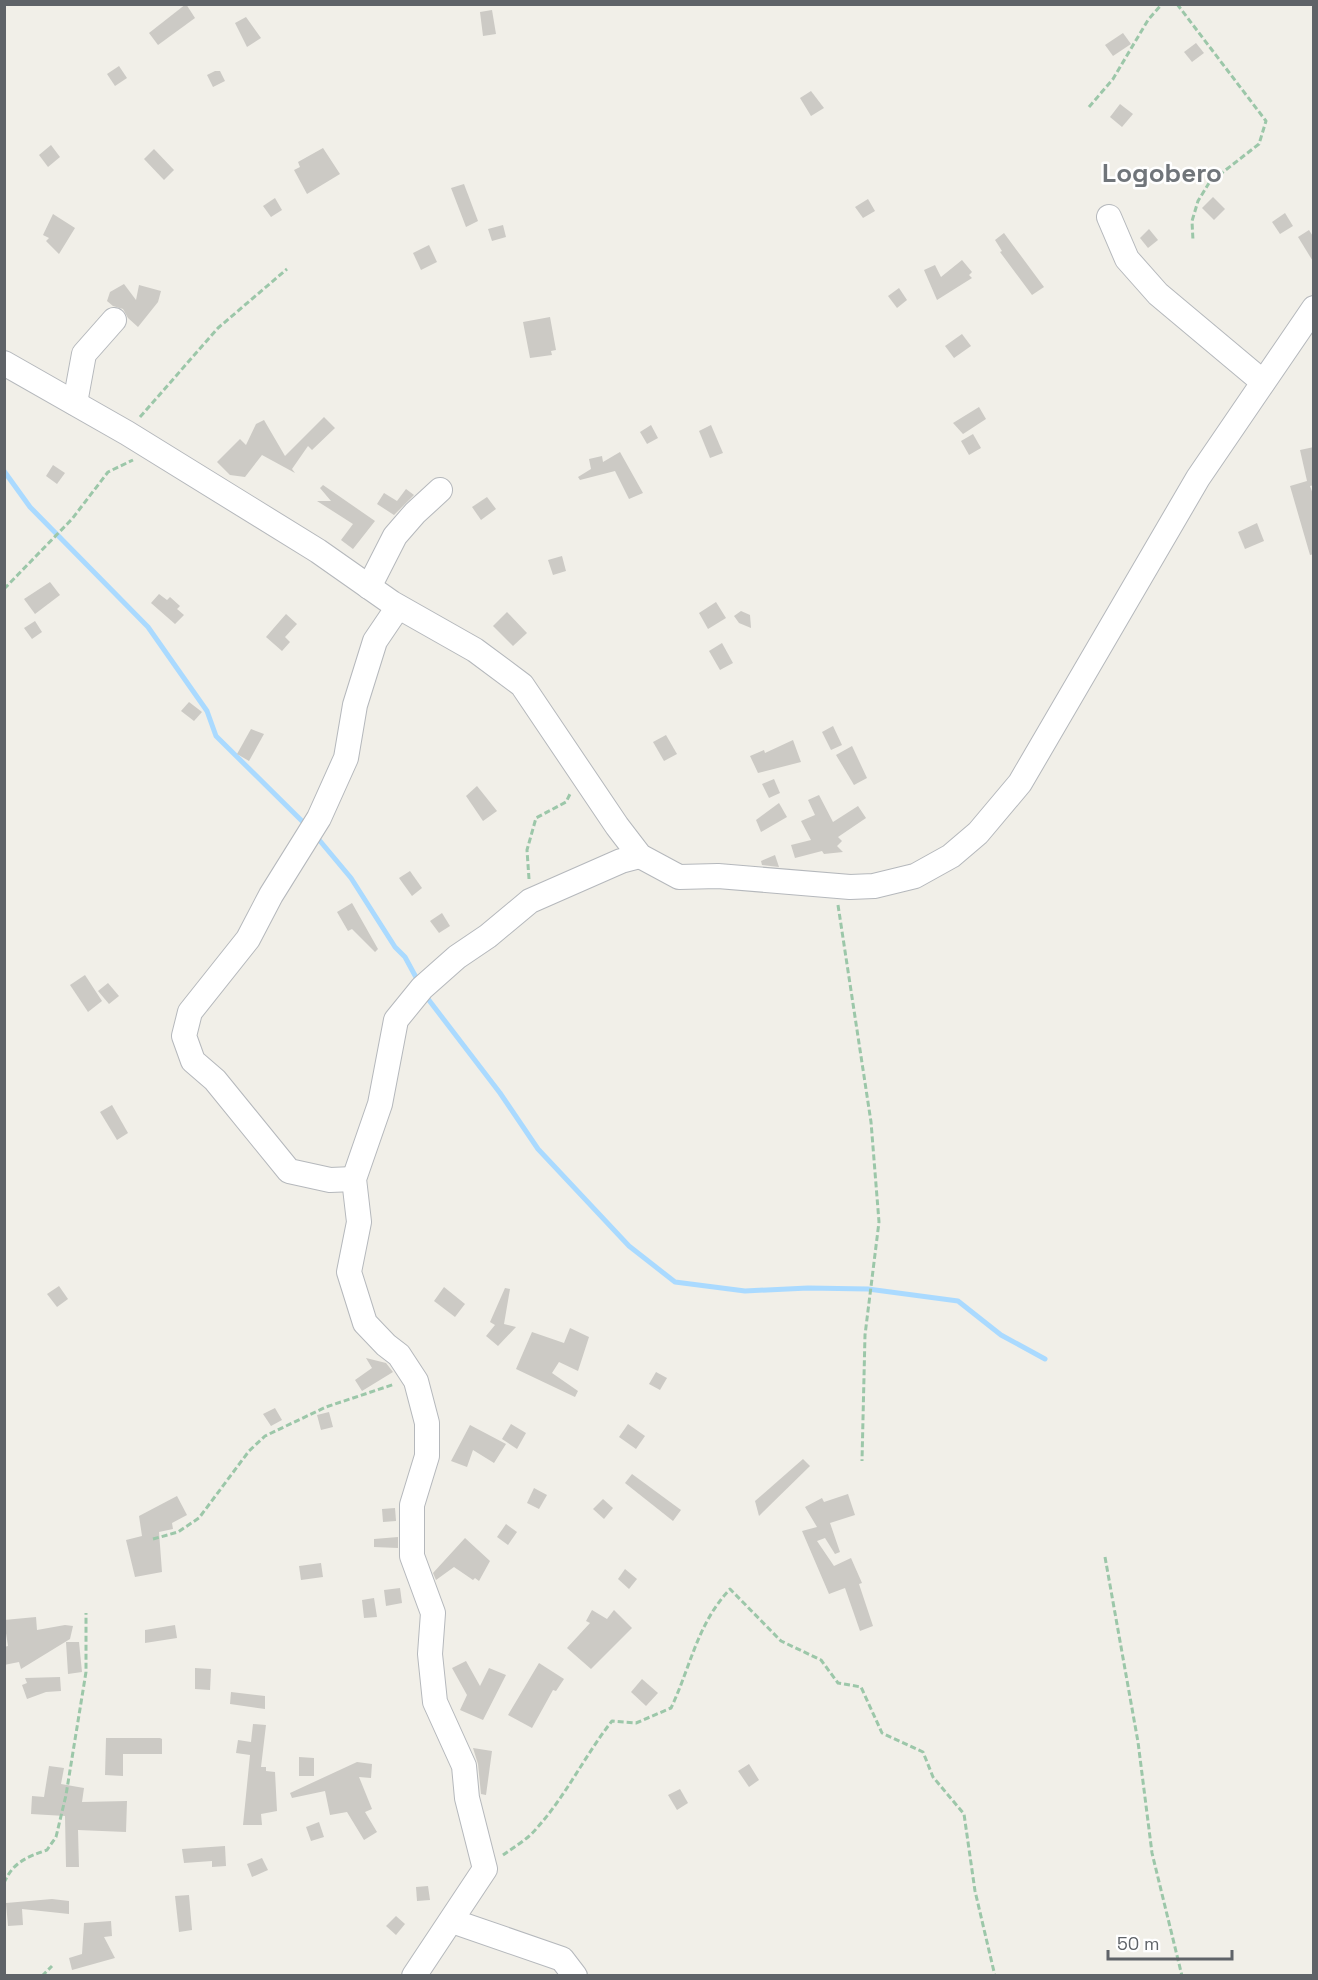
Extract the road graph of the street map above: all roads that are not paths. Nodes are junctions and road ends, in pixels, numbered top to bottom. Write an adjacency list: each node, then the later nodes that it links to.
1 (1109, 217): 5 (street)
2 (1314, 308): 5 (street)
3 (114, 320): 6 (street)
4 (4, 363): 6 (street)
5 (1263, 382): 10 (street)
6 (75, 403): 8 (street)
7 (440, 490): 8 (street)
8 (369, 588): 9 (street)
9 (398, 607): 10 (street); 11 (street)
10 (640, 856): 11 (street)
11 (354, 1179): 12 (street)
12 (452, 1921): 13 (street); 14 (street)
13 (414, 1976)
14 (575, 1976)

